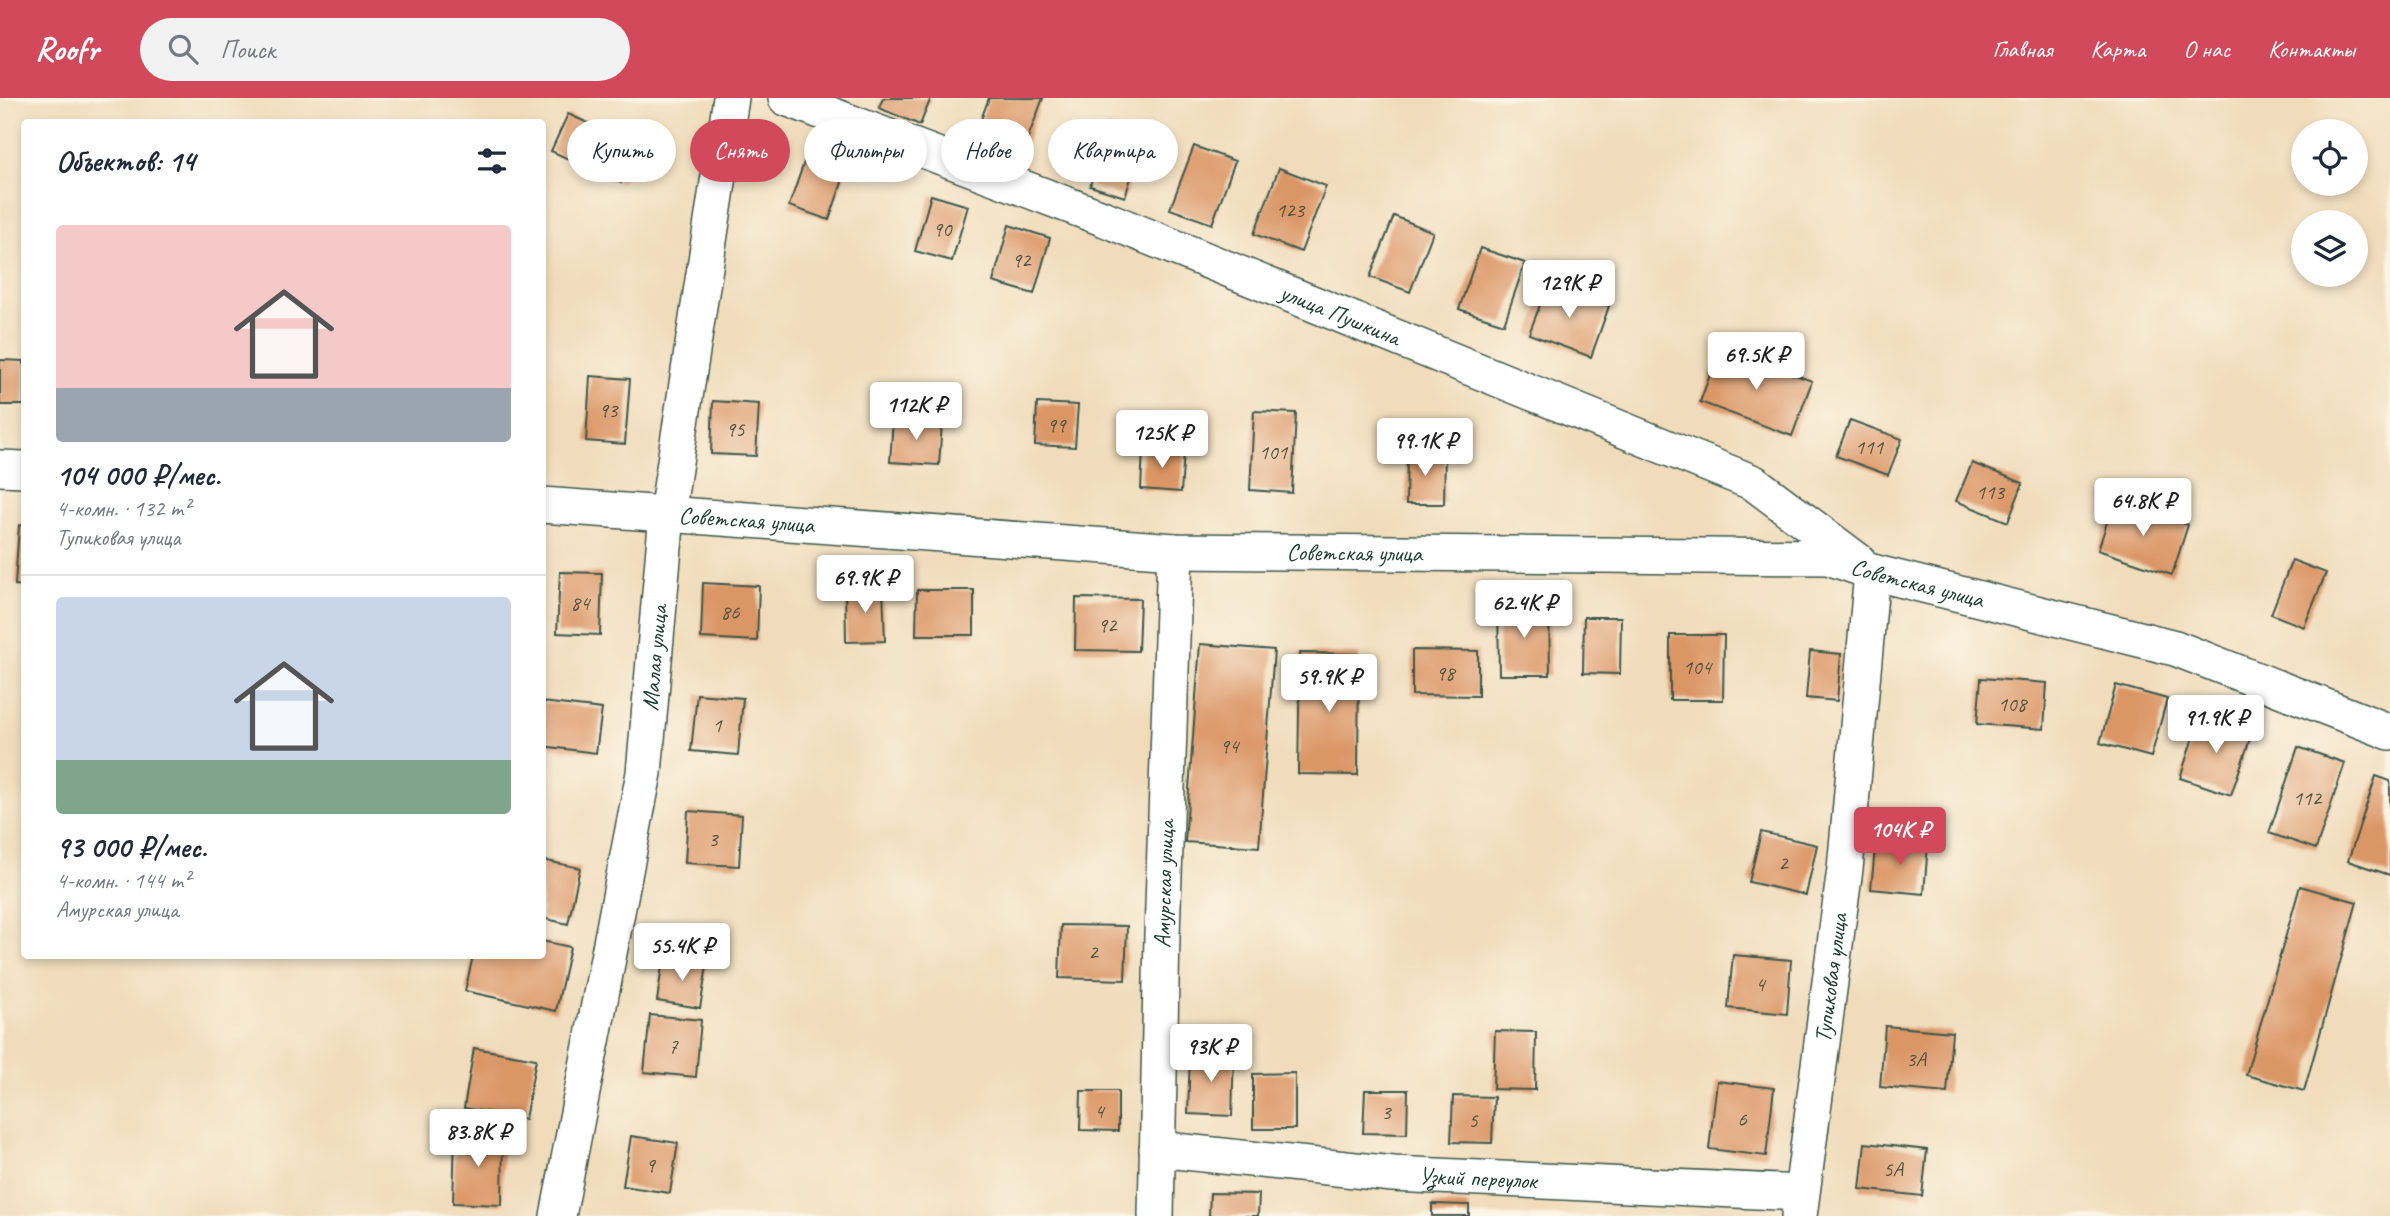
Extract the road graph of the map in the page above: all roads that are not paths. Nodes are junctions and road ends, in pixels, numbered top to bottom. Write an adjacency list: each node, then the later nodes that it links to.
1 (731, 98): 6 (street, Малая улица)
2 (786, 98): 8 (street, улица Пушкина)
3 (0, 468): 4 (street)
4 (21, 469)
5 (546, 506): 6 (street, Советская улица)
6 (667, 514): 7 (street, Советская улица); 12 (street, Малая улица)
7 (1175, 551): 8 (street, Советская улица); 10 (street, Амурская улица)
8 (1872, 572): 9 (street, Советская улица); 11 (street, Тупиковая улица)
9 (2390, 732)
10 (1157, 1149): 11 (street, Узкий переулок); 13 (street, Амурская улица)
11 (1800, 1205)
12 (558, 1216)
13 (1156, 1216)

